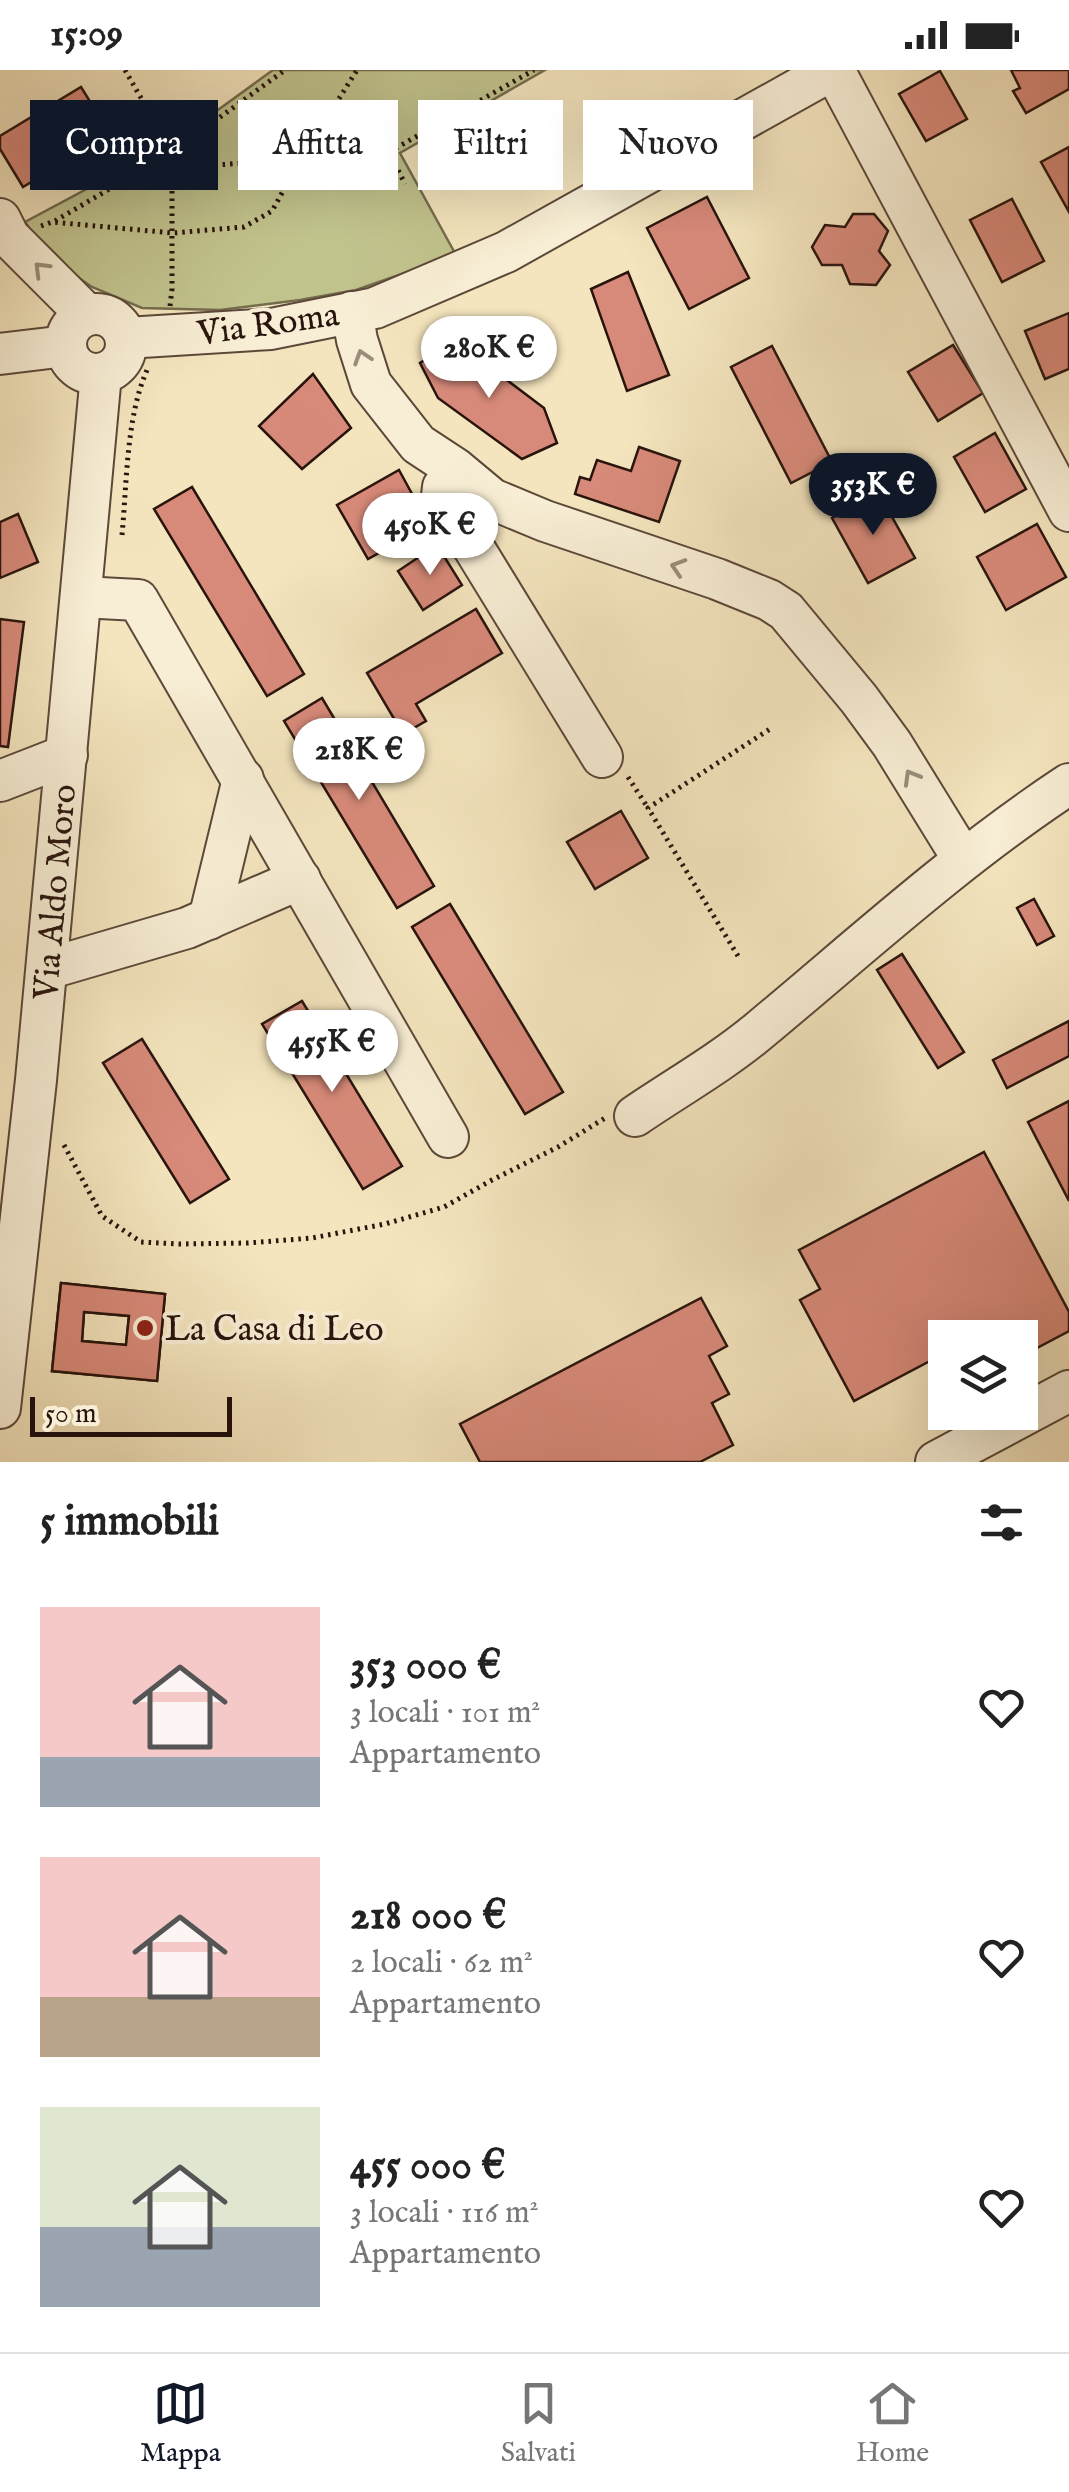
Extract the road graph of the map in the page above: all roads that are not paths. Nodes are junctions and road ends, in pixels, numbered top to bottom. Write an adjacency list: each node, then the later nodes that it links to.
1 (833, 70): 3 (street, Via Roma); 9 (street)
2 (5, 228): 4 (street, one-way to 2)
3 (352, 312): 5 (street, Via Roma); 8 (street, one-way to 3)
4 (76, 331): 5 (street); 6 (street); 7 (street)
5 (126, 338): 7 (street)
6 (0, 354)
7 (101, 374): 10 (street, Via Aldo Moro)
8 (472, 482): 12 (street); 16 (street, one-way to 8)
9 (1069, 511)
10 (81, 597): 11 (street, Via Aldo Moro); 13 (street)
11 (67, 755): 14 (street); 19 (street, Via Aldo Moro)
12 (602, 757)
13 (243, 779): 17 (street); 18 (street)
14 (0, 780)
15 (1069, 784): 16 (street)
16 (962, 860): 20 (street)
17 (300, 879): 18 (street); 21 (street)
18 (209, 918): 19 (street)
19 (47, 969): 23 (street, Via Aldo Moro)
20 (627, 1113)
21 (448, 1136)
22 (1069, 1392): 24 (street)
23 (0, 1408)
24 (936, 1462)

